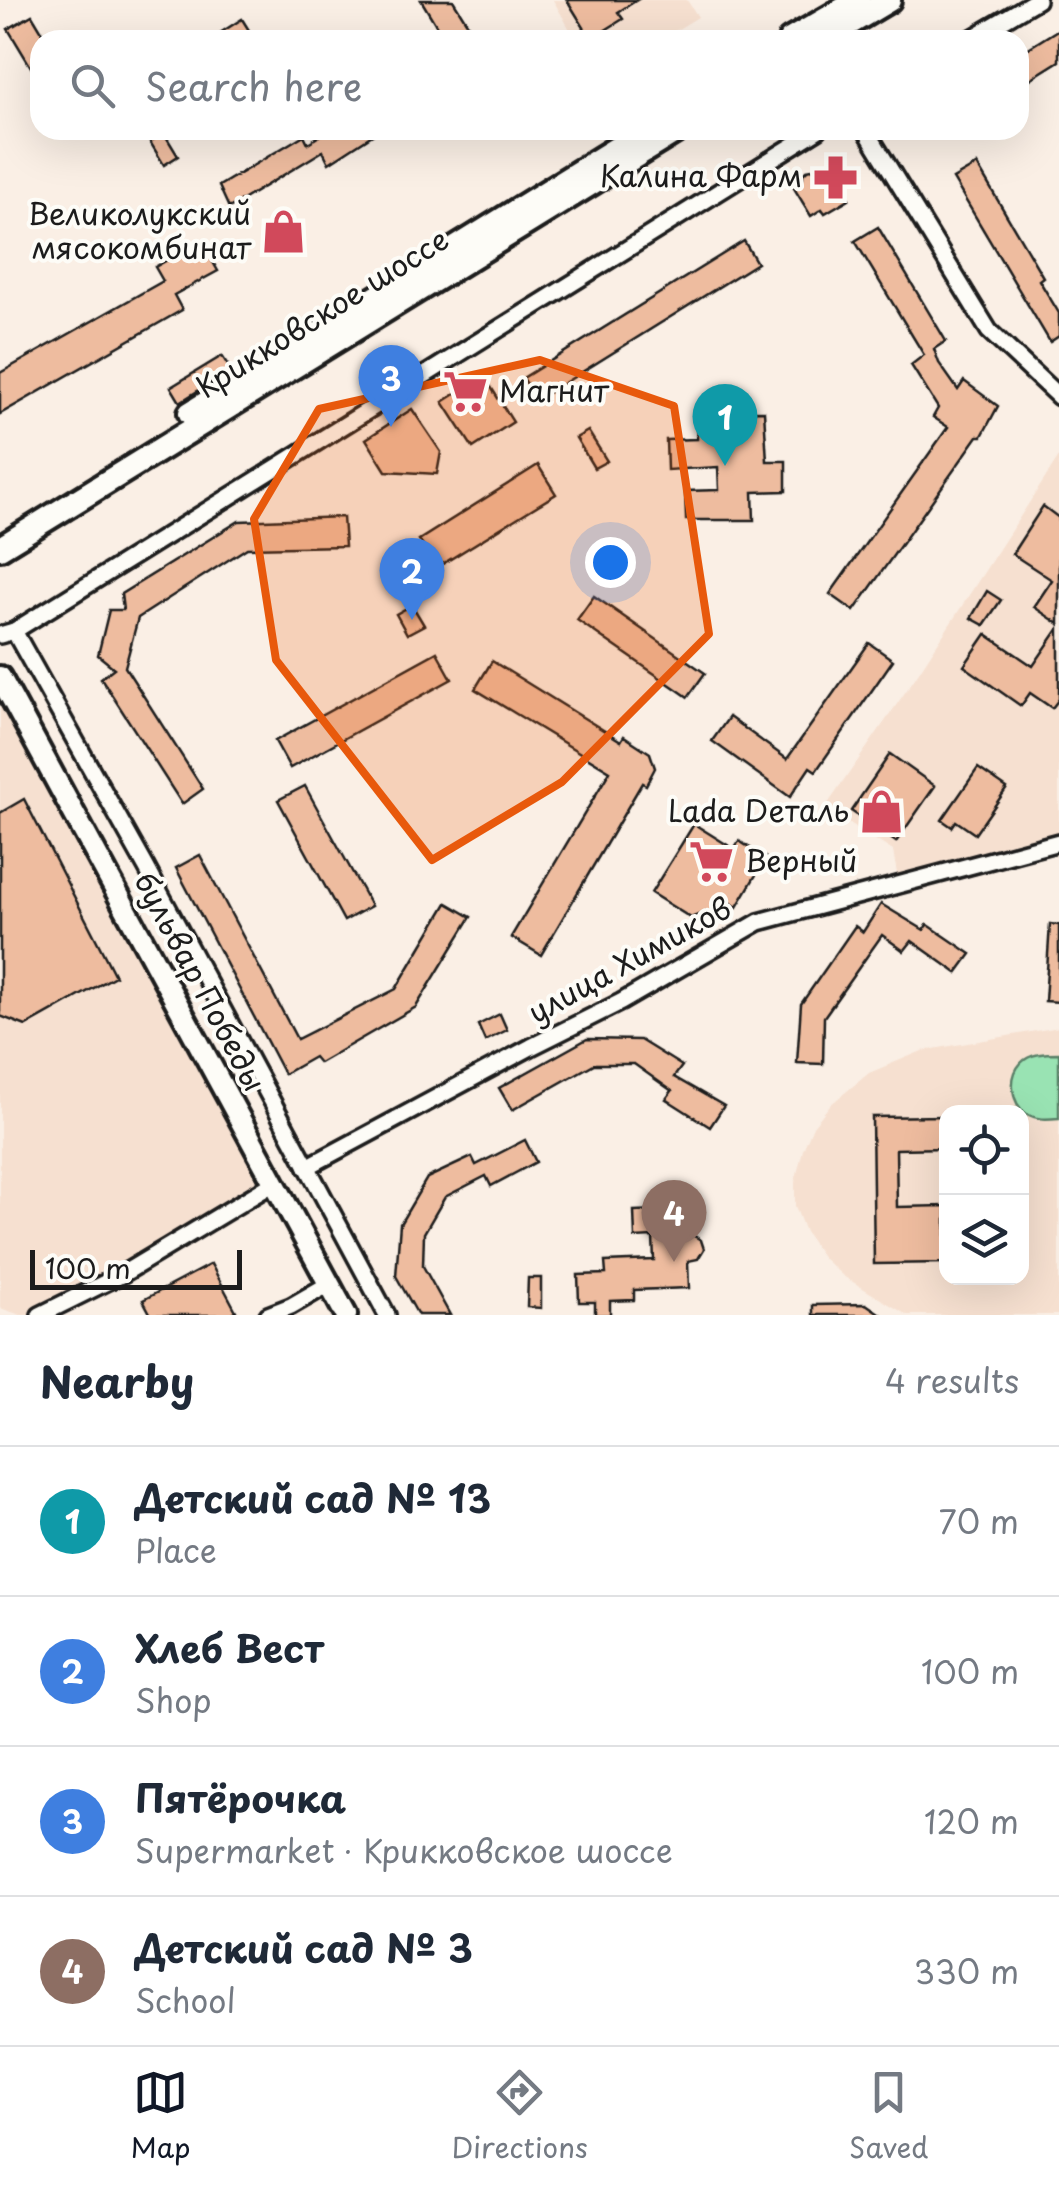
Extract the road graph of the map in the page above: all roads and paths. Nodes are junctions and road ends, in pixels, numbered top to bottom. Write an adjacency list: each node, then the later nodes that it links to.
1 (859, 0): 4 (main road)
2 (889, 0): 5 (main road)
3 (1037, 0): 6 (street)
4 (807, 30)
5 (839, 30)
6 (986, 30)
7 (630, 140): 12 (main road)
8 (662, 140): 13 (main road, Крикковское шоссе)
9 (802, 140): 14 (street)
10 (872, 140): 11 (street)
11 (1059, 397)
12 (0, 531)
13 (0, 548)
14 (7, 633): 17 (street)
15 (0, 676): 18 (street, бульвар Победы)
16 (1059, 842): 17 (street, улица Химиков)
17 (307, 1167): 23 (street)
18 (274, 1184): 19 (street, бульвар Победы); 20 (street)
19 (329, 1284): 21 (street); 22 (street, бульвар Победы)
20 (40, 1315)
21 (268, 1315)
22 (346, 1315)
23 (387, 1315)

